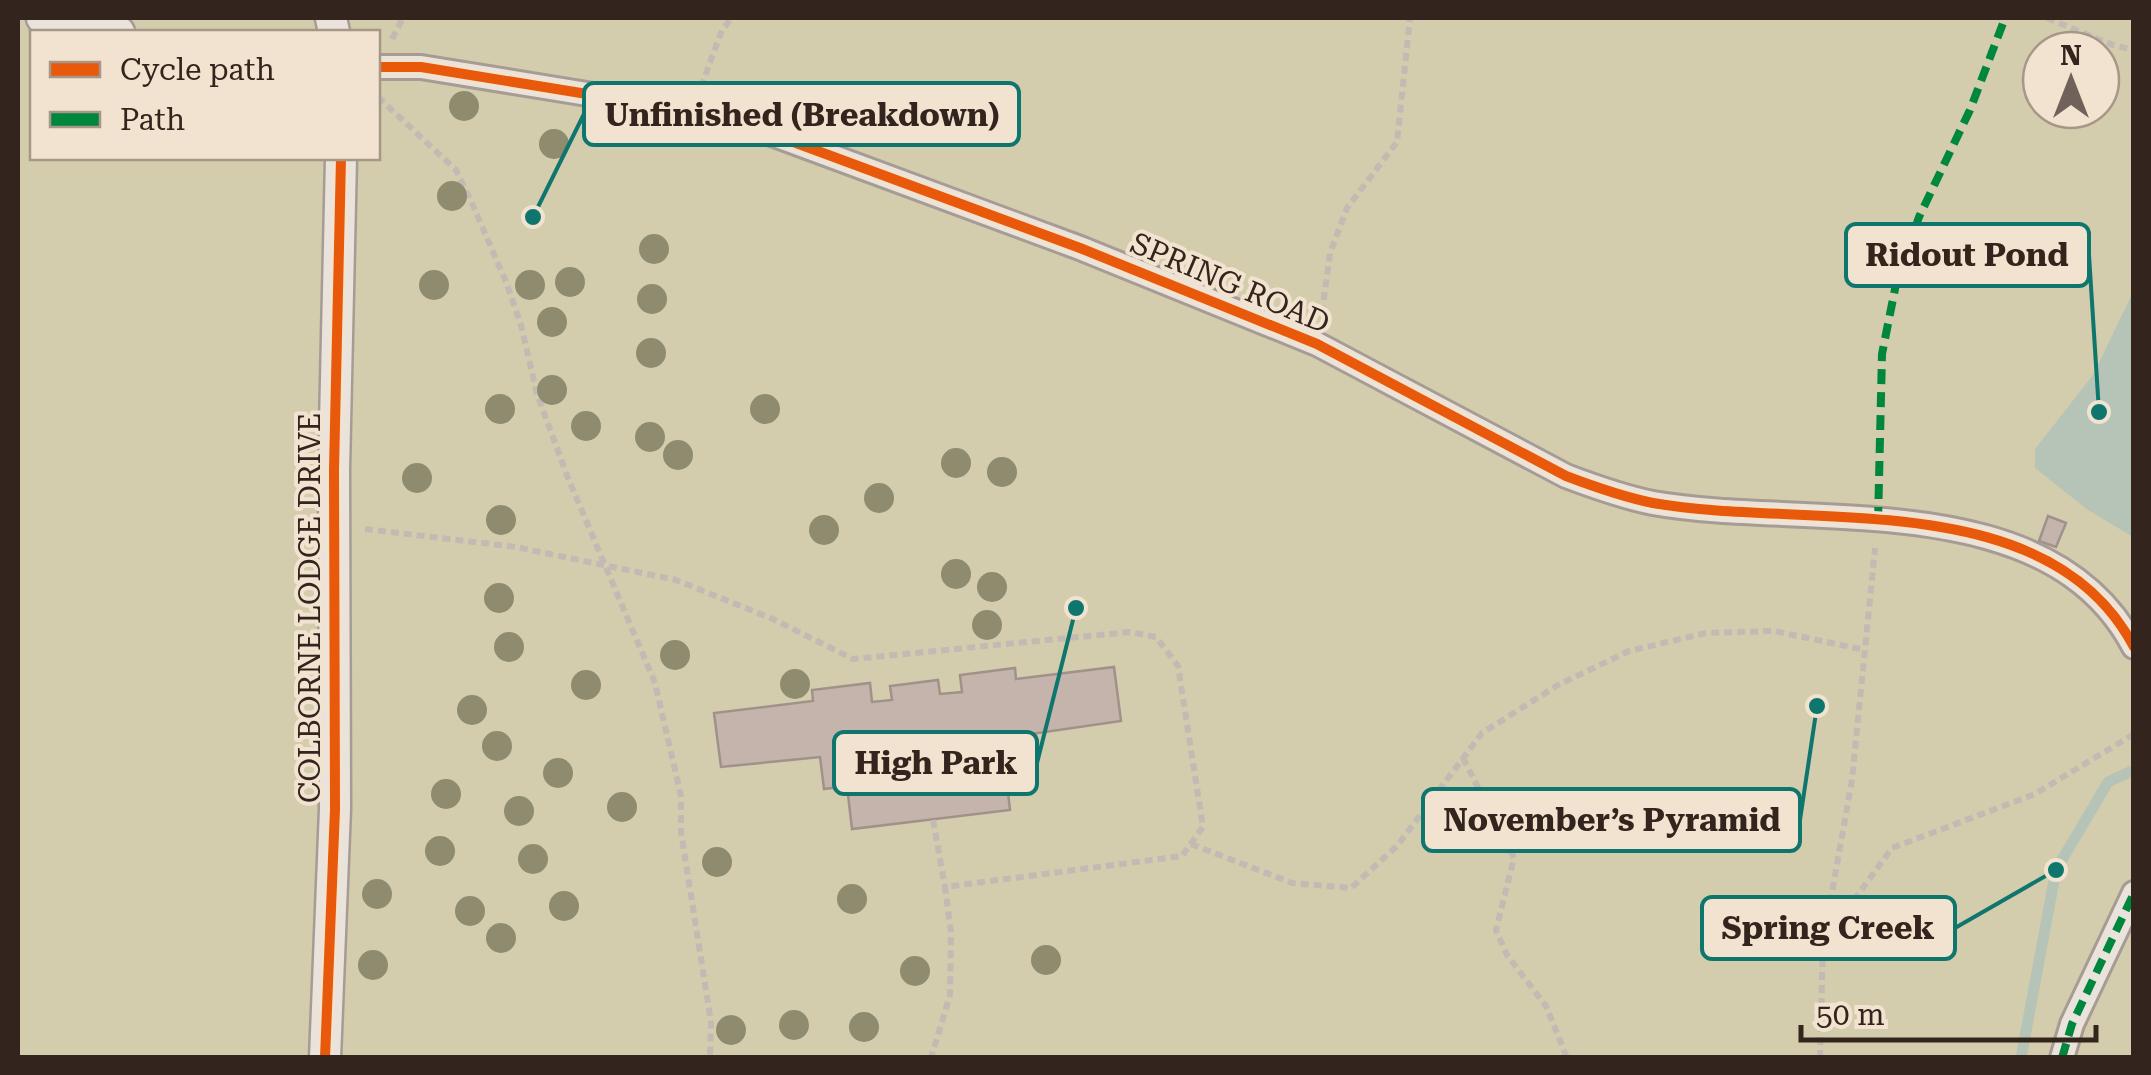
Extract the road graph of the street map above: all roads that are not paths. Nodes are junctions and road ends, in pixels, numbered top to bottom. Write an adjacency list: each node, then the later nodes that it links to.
1 (42, 18): 2 (street)
2 (108, 30)
3 (380, 67): 5 (street, SPRING ROAD)
4 (341, 160): 7 (street, COLBORNE LODGE DRIVE)
5 (2134, 647)
6 (2134, 893): 8 (street)
7 (325, 1058)
8 (2062, 1058)

